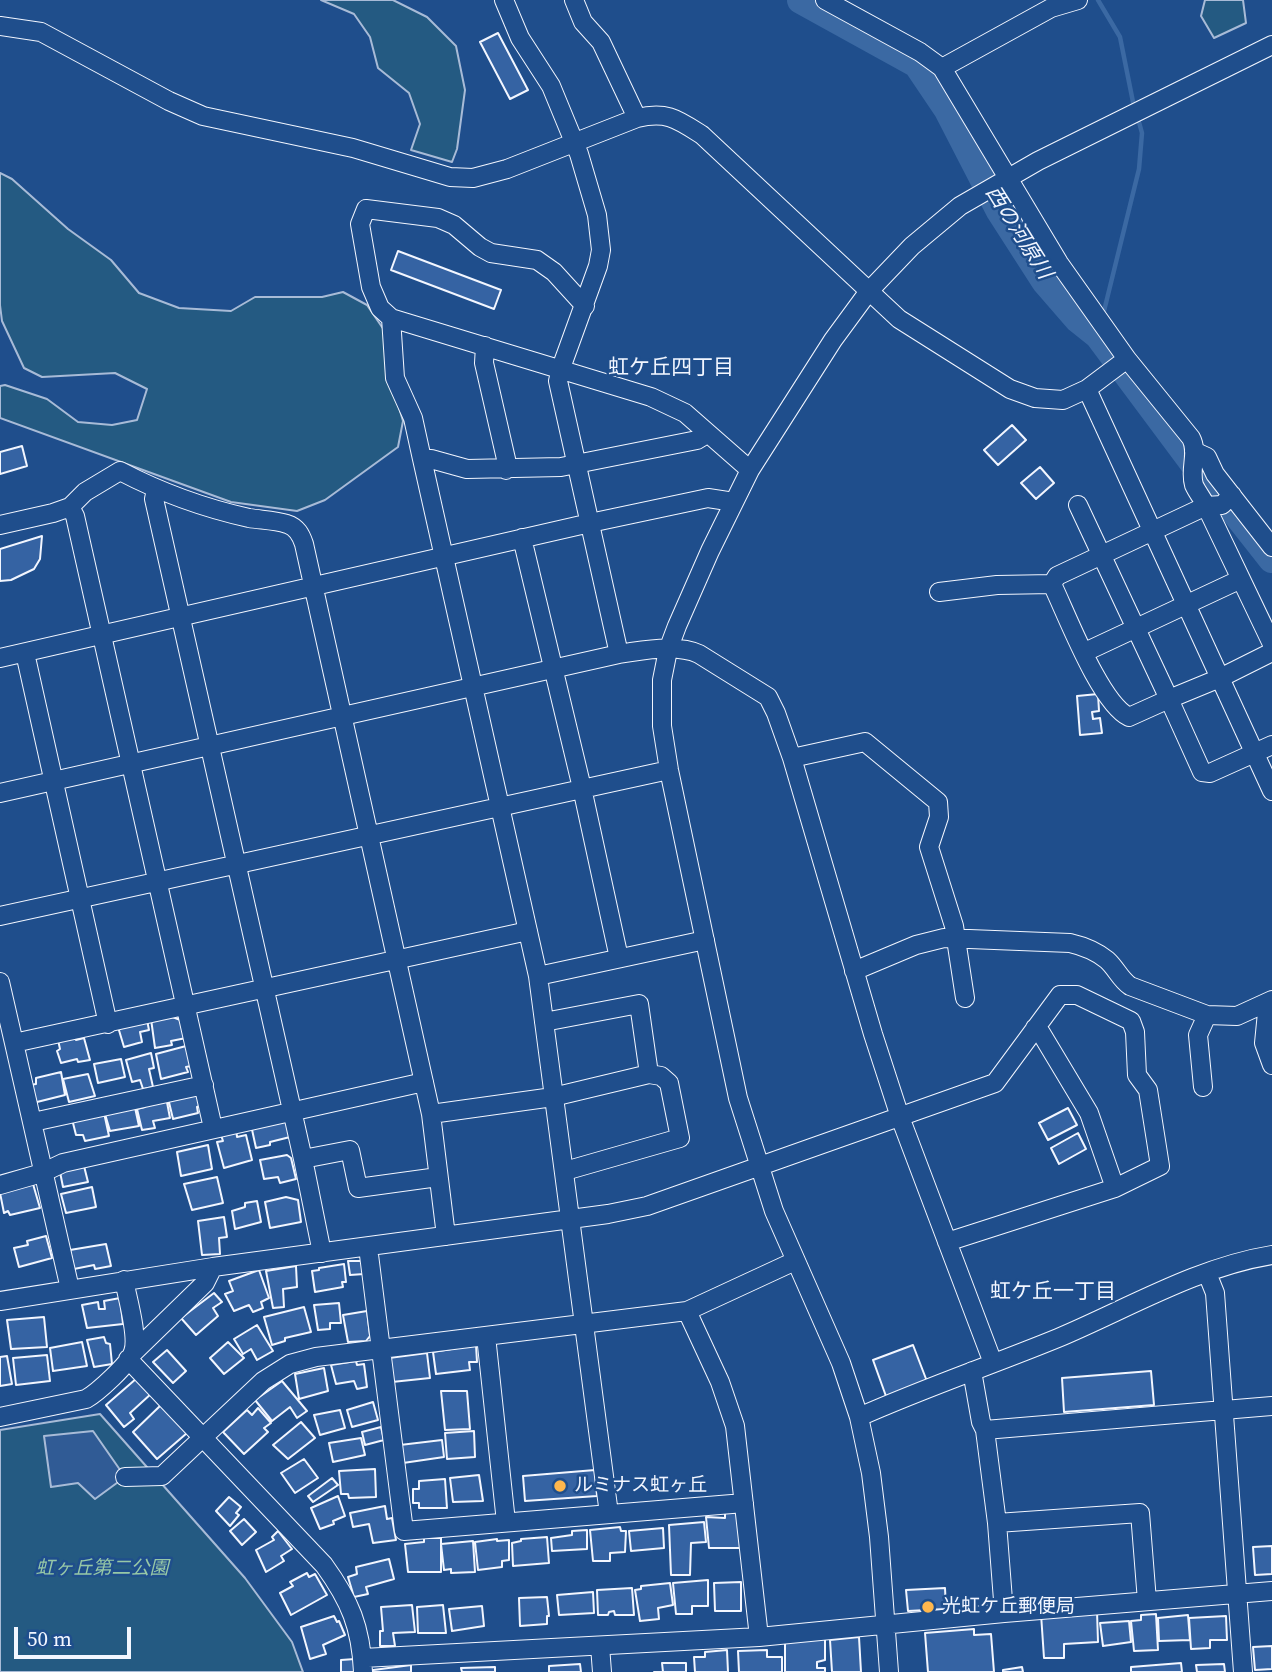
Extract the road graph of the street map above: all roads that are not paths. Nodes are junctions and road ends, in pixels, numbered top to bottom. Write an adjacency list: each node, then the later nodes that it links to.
1 (504, 0): 9 (street)
2 (575, 0): 8 (street)
3 (825, 0): 7 (street)
4 (1079, 0): 7 (street)
5 (0, 26): 9 (street)
6 (1272, 45): 10 (street)
7 (942, 68): 10 (street)
8 (637, 118): 9 (street); 11 (street)
9 (574, 142): 12 (street)
10 (1008, 179): 11 (street); 15 (street)
11 (869, 291): 17 (street); 23 (street)
12 (585, 306): 13 (street); 16 (street)
13 (391, 318): 14 (street); 19 (street)
14 (485, 346): 16 (street); 22 (street)
15 (1127, 359): 17 (street); 20 (street)
16 (561, 368): 18 (street); 21 (street)
17 (1087, 389): 31 (street)
18 (707, 434): 21 (street); 23 (street)
19 (422, 459): 22 (street); 34 (street)
20 (1194, 459): 25 (street); 25 (street)
21 (576, 465): 22 (street); 29 (street)
22 (506, 470)
23 (750, 470): 26 (street)
24 (156, 489): 28 (street); 38 (street); 41 (street)
25 (1222, 501): 31 (street); 33 (street); 36 (street)
26 (734, 502): 29 (street); 45 (street)
27 (1078, 505): 35 (street)
28 (70, 507): 30 (street); 43 (street)
29 (590, 523): 32 (street); 49 (street)
30 (0, 525)
31 (1151, 532): 35 (street); 40 (street)
32 (522, 538): 34 (street); 51 (street)
33 (1272, 547)
34 (443, 556): 38 (street); 53 (street)
35 (1102, 556): 37 (street); 42 (street)
36 (1241, 579): 40 (street); 44 (street)
37 (1052, 584): 39 (street); 46 (street)
38 (312, 586): 41 (street); 55 (street)
39 (939, 592)
40 (1185, 604): 42 (street); 52 (street)
41 (181, 616): 43 (street); 57 (street)
42 (1136, 628): 46 (street); 54 (street)
43 (102, 634): 48 (street); 60 (street)
44 (1272, 644)
45 (668, 650): 49 (street); 59 (street); 61 (street)
46 (1085, 652): 54 (street)
47 (1272, 652): 52 (street)
48 (25, 653): 50 (street); 62 (street)
49 (620, 654): 51 (street)
50 (0, 658)
51 (552, 669): 53 (street); 63 (street)
52 (1220, 678): 54 (street); 58 (street)
53 (473, 687): 55 (street); 66 (street)
54 (1169, 699): 58 (street)
55 (341, 716): 57 (street); 67 (street)
56 (1272, 745): 58 (street)
57 (211, 746): 60 (street); 68 (street)
58 (1254, 754): 64 (street)
59 (792, 758): 73 (street); 77 (street)
60 (132, 764): 62 (street); 69 (street)
61 (669, 770): 63 (street); 74 (street)
62 (53, 782): 65 (street); 70 (street)
63 (582, 788): 66 (street); 75 (street)
64 (1272, 790)
65 (0, 793)
66 (501, 806): 67 (street); 72 (street)
67 (368, 834): 68 (street); 76 (street)
68 (237, 865): 69 (street); 81 (street)
69 (157, 882): 70 (street); 84 (street)
70 (79, 900): 71 (street); 88 (street)
71 (0, 916)
72 (528, 930): 76 (street); 78 (street)
73 (955, 937): 77 (street); 80 (street); 82 (street)
74 (705, 940): 75 (street); 103 (street)
75 (619, 958): 78 (street)
76 (395, 960): 81 (street); 93 (street)
77 (855, 971): 99 (street)
78 (538, 976): 87 (street)
79 (0, 982): 90 (street)
80 (1130, 986): 85 (street); 86 (street)
81 (264, 988): 84 (street); 97 (street)
82 (965, 998)
83 (1270, 1001): 86 (street); 91 (street)
84 (186, 1007): 88 (street); 94 (street)
85 (1115, 1012): 89 (street); 108 (street)
86 (1207, 1015): 95 (street)
87 (544, 1022): 92 (street); 96 (street)
88 (108, 1024): 90 (street)
89 (1035, 1028): 99 (street); 108 (street)
90 (14, 1043): 100 (street)
91 (1272, 1065)
92 (649, 1074): 96 (street); 104 (street)
93 (424, 1082): 97 (street); 98 (street)
94 (204, 1085): 100 (street); 101 (street)
95 (1203, 1087)
96 (553, 1097): 98 (street); 104 (street)
97 (293, 1112): 101 (street); 102 (street)
98 (430, 1114): 106 (street)
99 (900, 1117): 103 (street); 111 (street)
100 (33, 1122): 105 (street)
101 (213, 1128): 105 (street)
102 (303, 1158): 106 (street); 113 (street)
103 (758, 1167): 109 (street); 115 (street)
104 (565, 1171): 109 (street)
105 (42, 1173): 107 (street); 119 (street)
106 (438, 1177): 110 (street)
107 (0, 1185)
108 (1115, 1188): 111 (street)
109 (571, 1218): 110 (street); 122 (street)
110 (446, 1236): 112 (street)
111 (947, 1241): 126 (street)
112 (368, 1247): 113 (street); 124 (street)
113 (322, 1253): 116 (street)
114 (1272, 1255): 117 (street)
115 (795, 1261): 121 (street); 131 (street)
116 (213, 1267): 118 (street); 125 (street)
117 (1207, 1273): 126 (street); 129 (street)
118 (124, 1280): 119 (street); 125 (street)
119 (70, 1289): 120 (street)
120 (0, 1301)
121 (687, 1311): 122 (street); 135 (street)
122 (584, 1324): 123 (street); 136 (street)
123 (486, 1336): 124 (street); 137 (street)
124 (380, 1349): 133 (street); 137 (street)
125 (131, 1356): 130 (street); 133 (street)
126 (993, 1363): 127 (street)
127 (972, 1371): 131 (street); 132 (street)
128 (1272, 1406): 129 (street)
129 (1224, 1410): 132 (street); 140 (street)
130 (0, 1417)
131 (859, 1417): 143 (street)
132 (985, 1430): 138 (street)
133 (204, 1438): 134 (street); 146 (street)
134 (125, 1477)
135 (744, 1503): 136 (street); 144 (street)
136 (610, 1514): 137 (street)
137 (506, 1522)
138 (998, 1523): 141 (street); 142 (street)
139 (1272, 1591): 140 (street)
140 (1237, 1593): 141 (street); 149 (street)
141 (1147, 1601): 142 (street)
142 (1004, 1613): 143 (street)
143 (885, 1626): 144 (street); 148 (street)
144 (758, 1637): 145 (street)
145 (600, 1646): 146 (street); 147 (street)
146 (363, 1665)
147 (602, 1672)
148 (889, 1672)
149 (1243, 1672)

